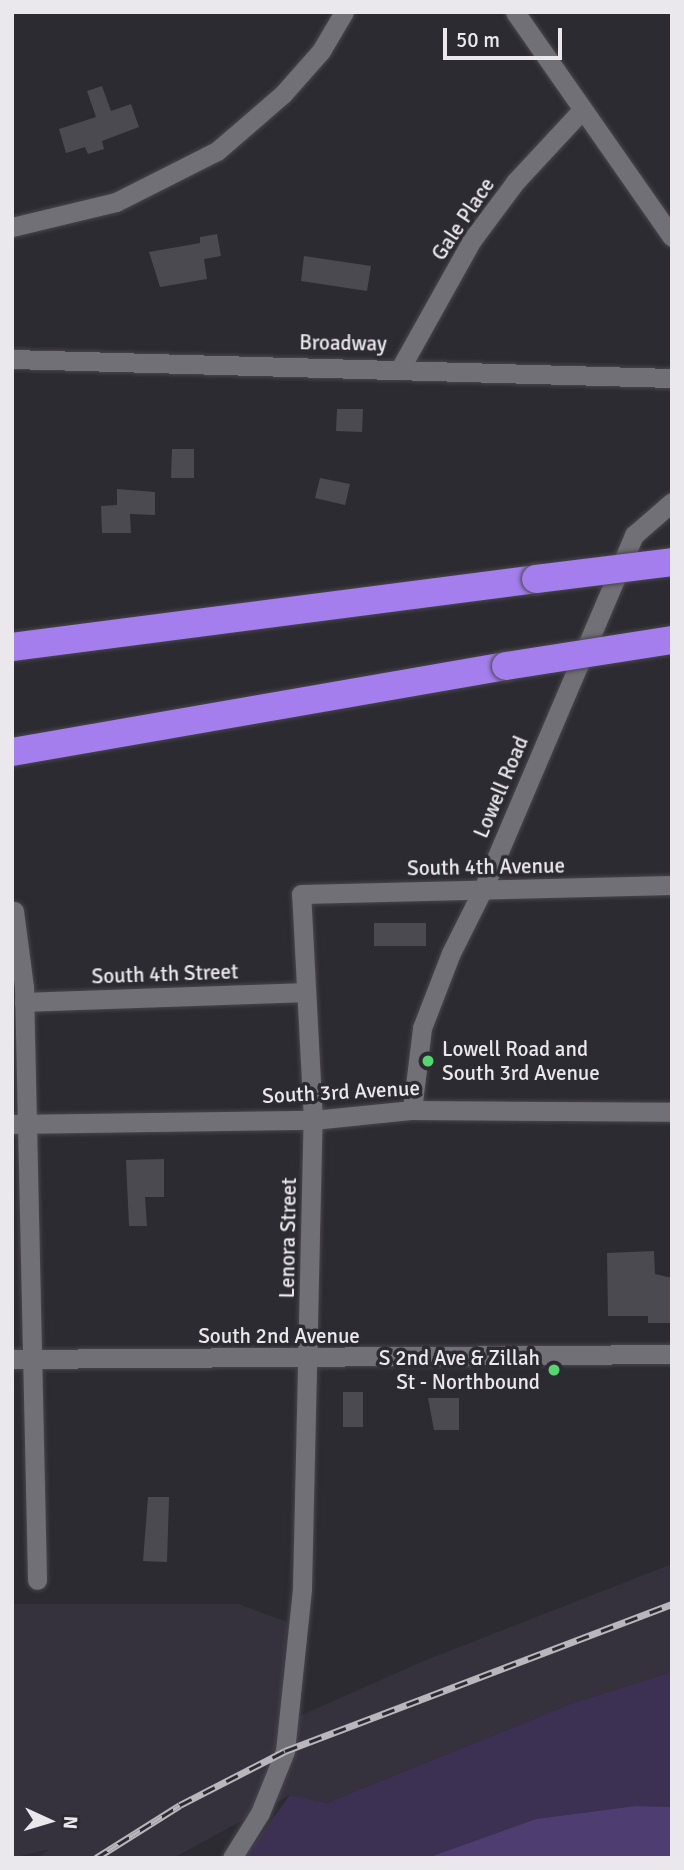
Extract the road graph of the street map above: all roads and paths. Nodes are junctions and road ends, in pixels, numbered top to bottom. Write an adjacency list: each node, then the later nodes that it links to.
1 (344, 12): 4 (street)
2 (515, 12): 3 (street)
3 (582, 110): 5 (street); 7 (street, Gale Place)
4 (12, 227)
5 (672, 237)
6 (12, 359): 7 (street, Broadway)
7 (401, 368): 8 (street, Broadway)
8 (672, 378)
9 (672, 502): 15 (street, Lowell Road)
10 (672, 562): 12 (highway, bridge)
11 (672, 640): 13 (highway, bridge)
12 (12, 647)
13 (12, 752)
14 (672, 886): 15 (street, South 4th Avenue)
15 (483, 889): 16 (street, South 4th Avenue); 20 (street, Lowell Road)
16 (301, 894): 18 (street, Lenora Street)
17 (14, 911): 19 (street)
18 (306, 992): 19 (street, South 4th Street); 22 (street, Lenora Street)
19 (24, 1002): 23 (street)
20 (412, 1110): 21 (street, South 3rd Avenue); 22 (street, South 3rd Avenue)
21 (672, 1112)
22 (313, 1119): 23 (street, South 3rd Avenue); 26 (street, Lenora Street)
23 (20, 1123): 25 (street)
24 (672, 1354): 26 (street, South 2nd Avenue)
25 (21, 1359): 26 (street, South 2nd Avenue); 27 (street)
26 (307, 1359): 28 (street, Lenora Street)
27 (37, 1580)
28 (232, 1858)

